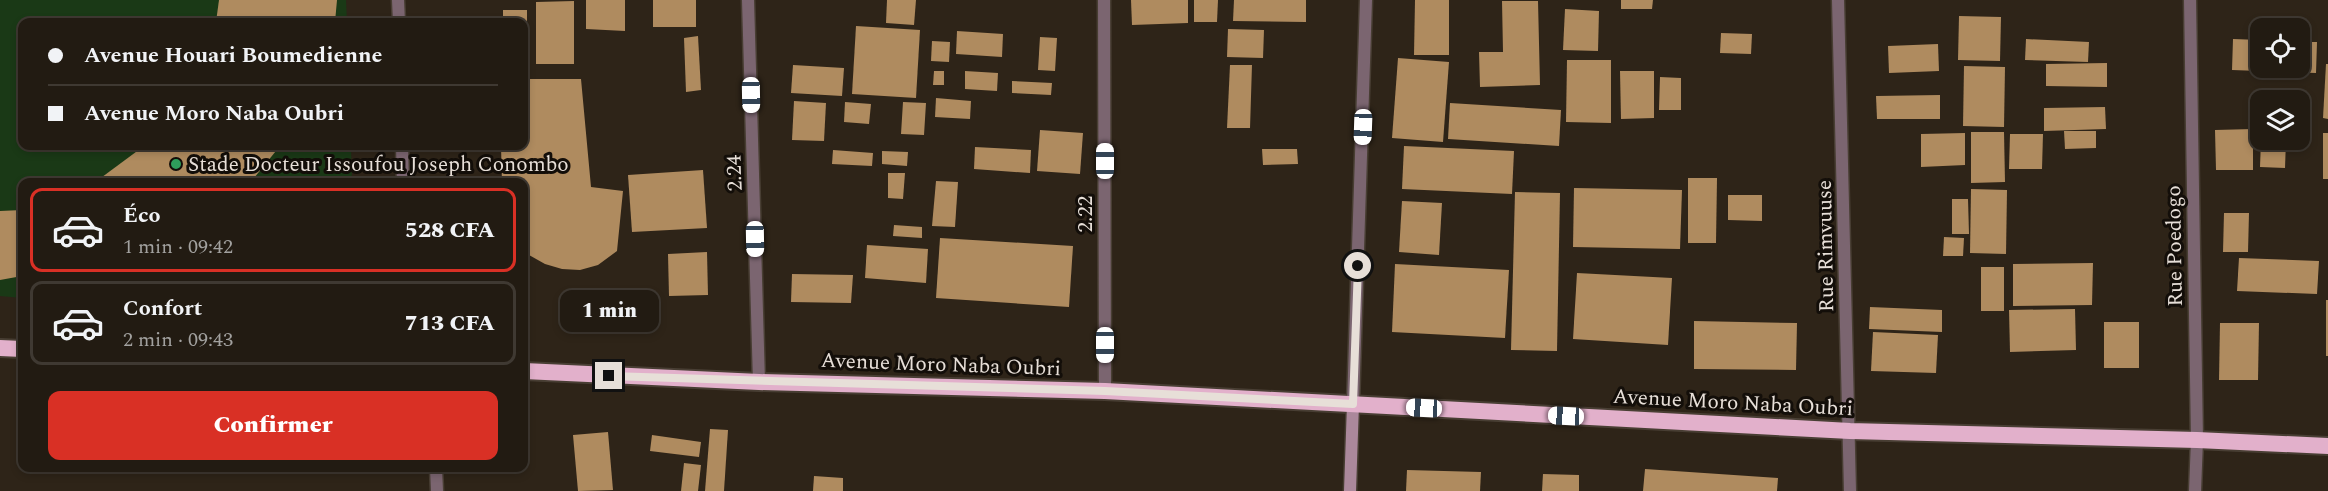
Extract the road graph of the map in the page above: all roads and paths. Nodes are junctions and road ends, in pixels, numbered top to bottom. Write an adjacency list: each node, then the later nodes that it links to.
1 (398, 0): 7 (street)
2 (748, 0): 13 (street, 2.24)
3 (1104, 0): 14 (street, 2.22)
4 (1366, 0): 15 (street)
5 (1838, 0): 16 (street, Rue Rimvuuse)
6 (2190, 0): 17 (street, Rue Poedogo)
7 (399, 18)
8 (402, 150): 9 (street)
9 (403, 178)
10 (0, 348): 11 (highway)
11 (18, 349)
12 (528, 370): 13 (highway, Avenue Moro Naba Oubri)
13 (759, 382): 14 (highway, Avenue Moro Naba Oubri)
14 (1105, 391): 15 (highway, Avenue Moro Naba Oubri)
15 (1353, 404): 16 (highway, Avenue Moro Naba Oubri); 21 (main road)
16 (1850, 431): 17 (highway, Avenue Moro Naba Oubri); 22 (street, Rue Rimvuuse)
17 (2197, 440): 18 (highway, Avenue Moro Naba Oubri); 23 (street, Rue Poedogo)
18 (2328, 446)
19 (436, 472): 20 (street)
20 (437, 491)
21 (1350, 491)
22 (1850, 491)
23 (2195, 491)

